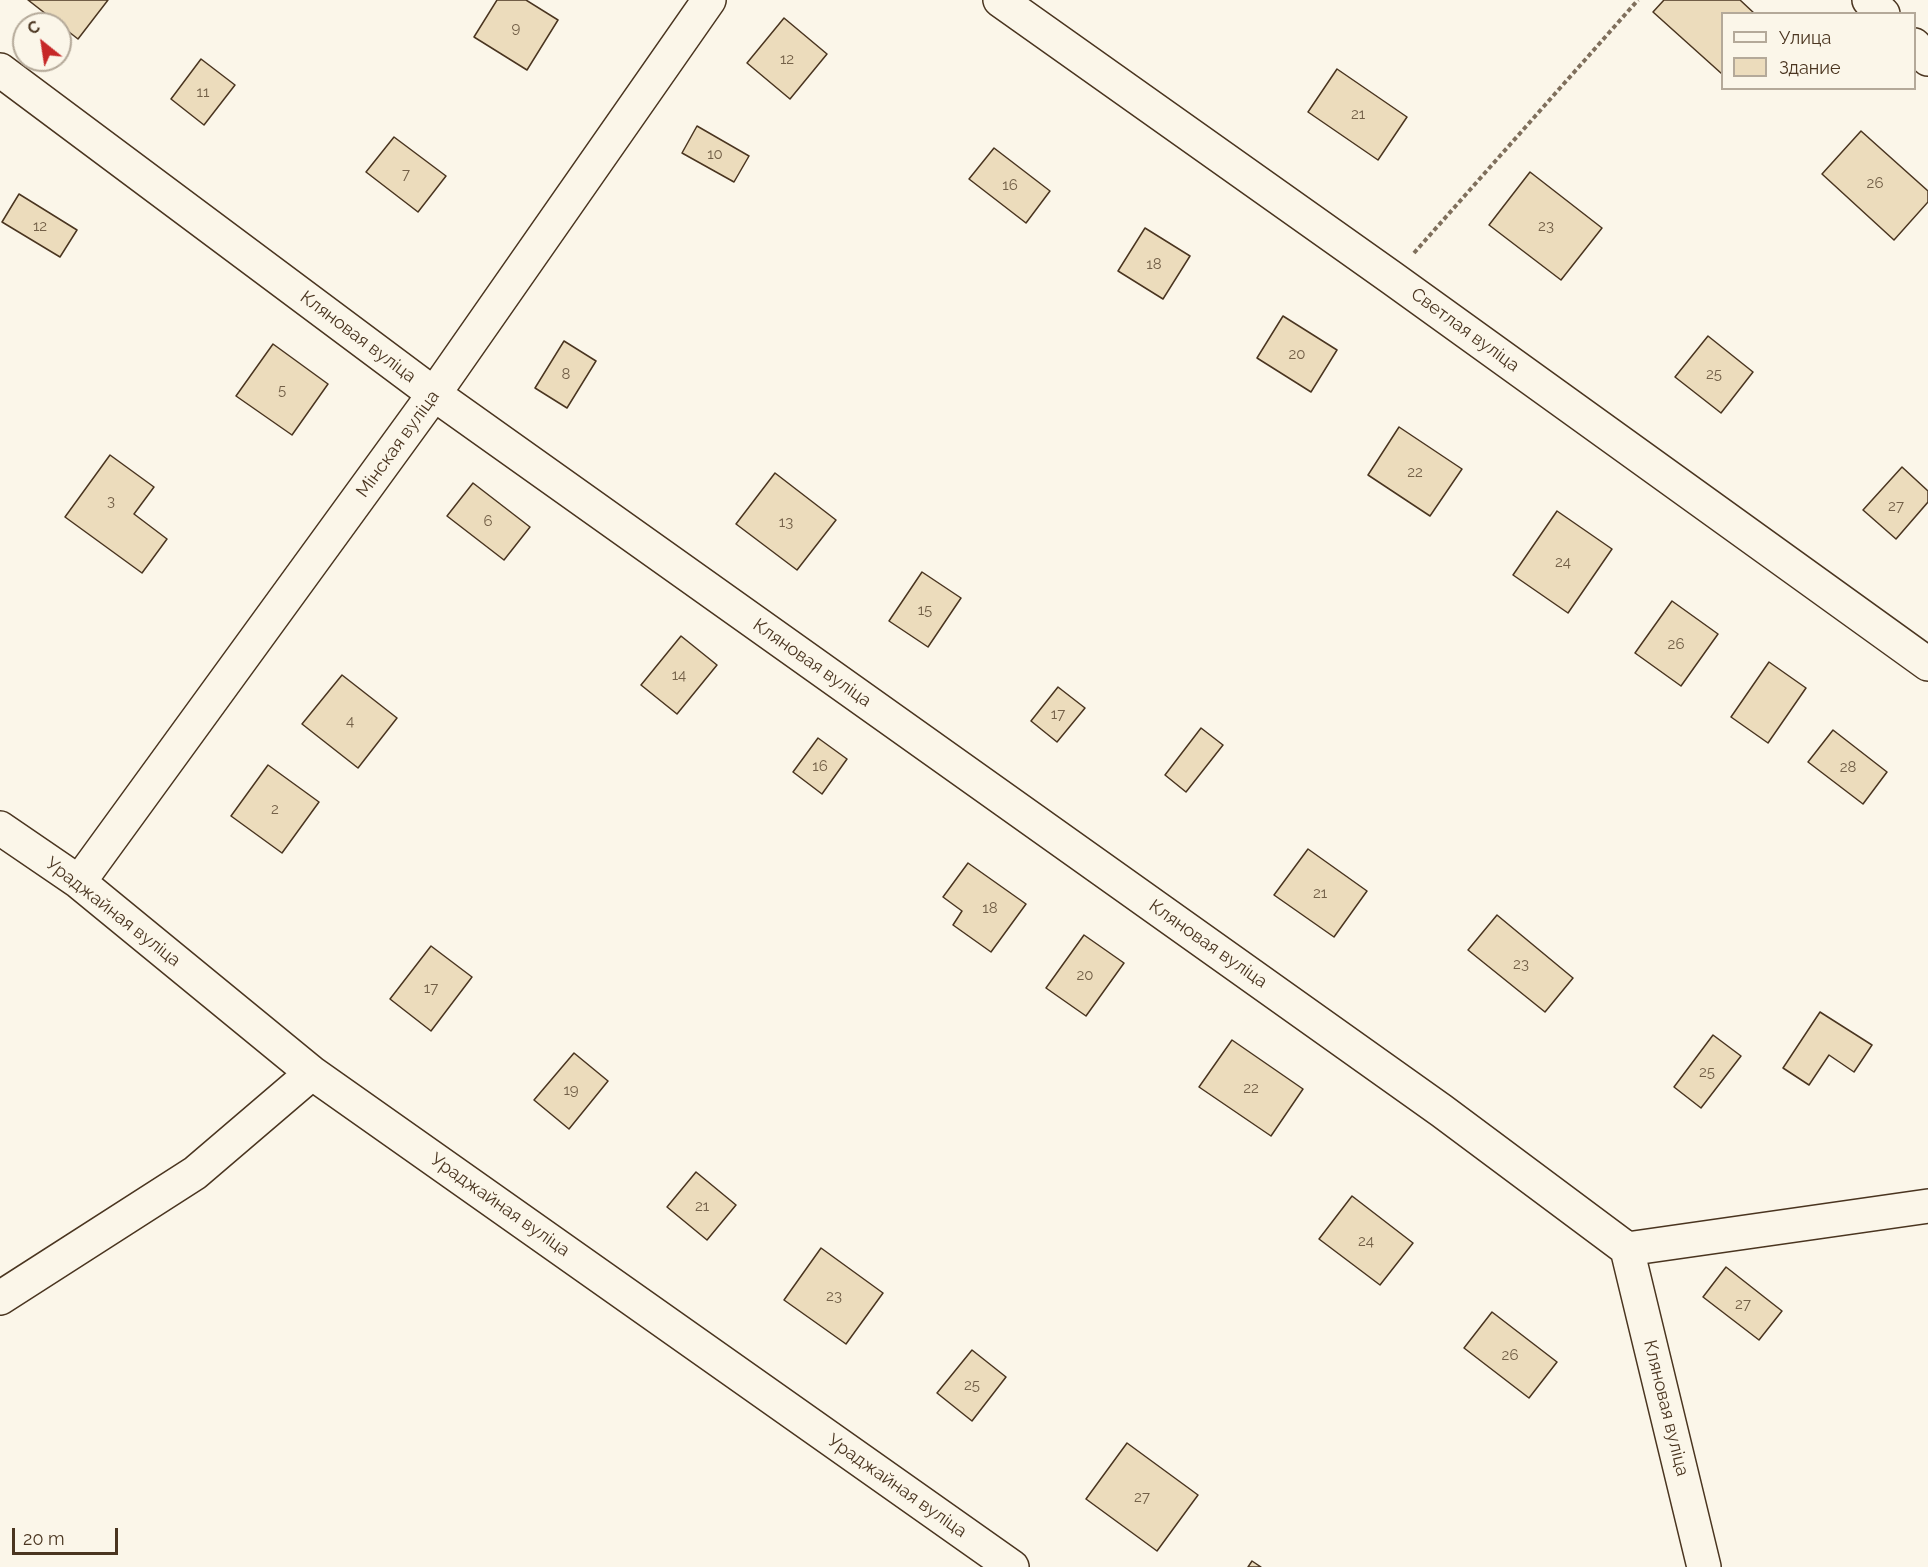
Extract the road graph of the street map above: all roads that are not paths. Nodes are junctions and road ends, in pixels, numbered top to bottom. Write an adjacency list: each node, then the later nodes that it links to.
1 (709, 0): 8 (street, Мінская вуліца)
2 (1000, 0): 9 (street, Светлая вуліца)
3 (1869, 0): 4 (street)
4 (1881, 12)
5 (1916, 47): 6 (street)
6 (1928, 59)
7 (0, 70): 8 (street, Кляновая вуліца)
8 (434, 394): 11 (street, Мінская вуліца); 14 (street, Кляновая вуліца)
9 (1928, 664)
10 (0, 828): 11 (street, Ураджайная вуліца)
11 (79, 882): 12 (street, Ураджайная вуліца)
12 (312, 1072): 15 (street); 16 (street, Ураджайная вуліца)
13 (1928, 1206): 14 (street)
14 (1628, 1249): 17 (street, Кляновая вуліца)
15 (0, 1298)
16 (1012, 1567)
17 (1704, 1567)

